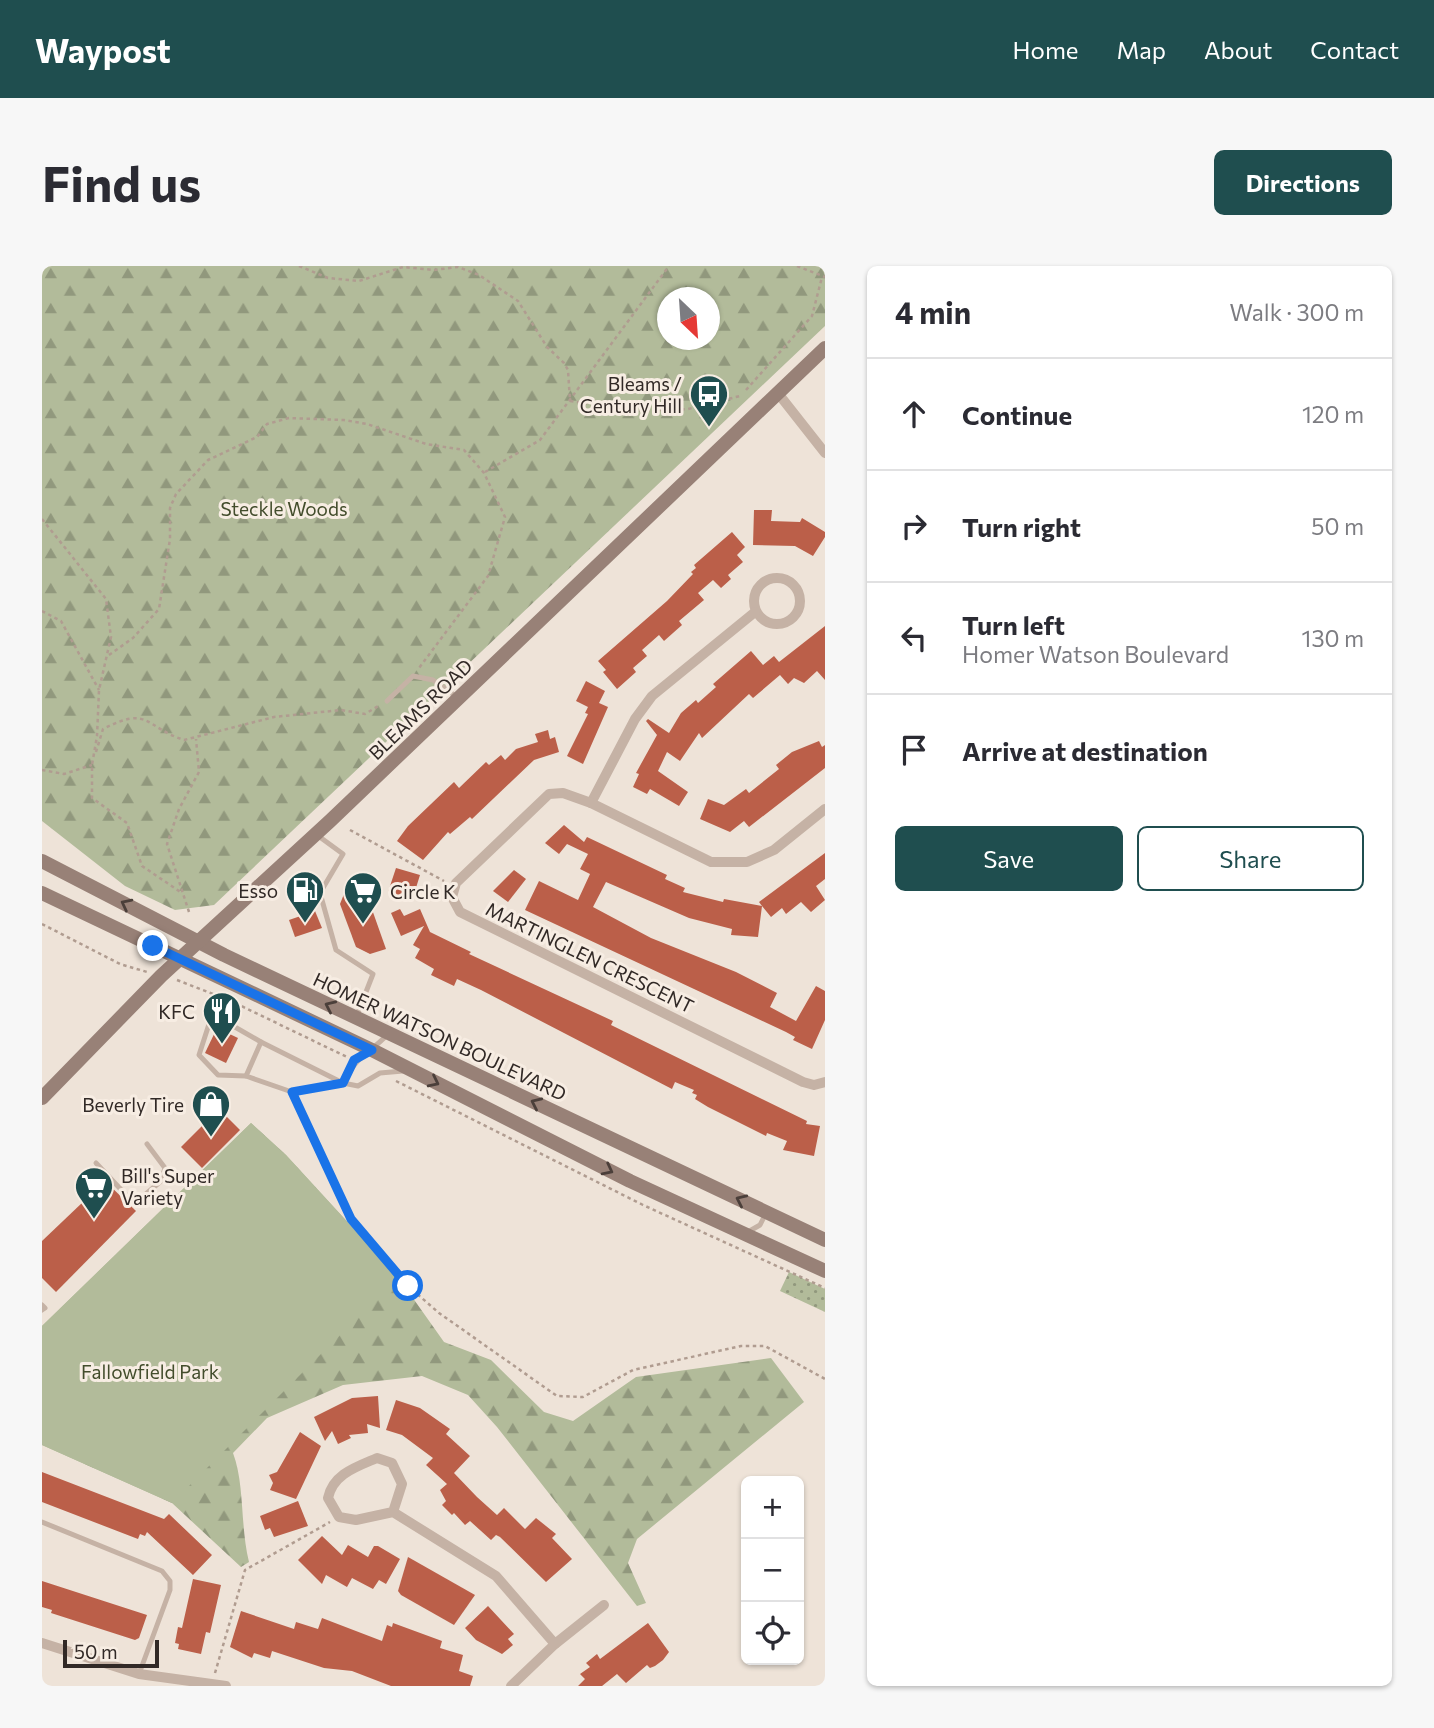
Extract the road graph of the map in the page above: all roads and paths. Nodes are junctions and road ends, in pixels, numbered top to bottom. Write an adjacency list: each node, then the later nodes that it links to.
1 (299, 266): 11 (path)
2 (669, 266): 11 (path)
3 (797, 266): 4 (path)
4 (824, 277): 6 (path)
5 (825, 348): 9 (main road, BLEAMS ROAD)
6 (770, 363): 7 (path); 8 (path)
7 (775, 367)
8 (746, 390)
9 (777, 392): 12 (street); 20 (main road, BLEAMS ROAD)
10 (740, 396): 11 (path)
11 (570, 401): 13 (path)
12 (825, 453)
13 (484, 472): 17 (path); 18 (path)
14 (42, 519): 17 (path)
15 (42, 611): 19 (path)
16 (755, 612): 16 (street); 25 (street)
17 (109, 655): 19 (path)
18 (413, 676): 20 (lane); 21 (lane)
19 (99, 690): 23 (path)
20 (459, 699): 28 (main road, BLEAMS ROAD)
21 (387, 701): 22 (path)
22 (196, 739): 23 (path); 32 (path)
23 (92, 765): 24 (path); 32 (path)
24 (42, 770)
25 (591, 803): 26 (street, MARTINGLEN CRESCENT); 46 (street, MARTINGLEN CRESCENT)
26 (825, 809)
27 (350, 830): 30 (path)
28 (316, 834): 35 (main road, BLEAMS ROAD); 39 (lane)
29 (42, 861): 35 (main road, HOMER WATSON BOULEVARD, one-way to 29)
30 (447, 882)
31 (42, 893): 36 (main road)
32 (182, 893): 33 (path)
33 (189, 912)
34 (42, 924): 37 (path)
35 (199, 942): 36 (main road, BLEAMS ROAD); 39 (main road, HOMER WATSON BOULEVARD, one-way to 35)
36 (180, 959): 42 (main road); 49 (main road, BLEAMS ROAD)
37 (134, 969)
38 (185, 982): 43 (path)
39 (356, 1018): 40 (main road, HOMER WATSON BOULEVARD)
40 (388, 1034): 42 (lane); 52 (main road, HOMER WATSON BOULEVARD, one-way to 40)
41 (261, 1042): 45 (lane); 45 (lane); 47 (lane)
42 (372, 1050): 44 (main road); 47 (lane)
43 (345, 1056)
44 (410, 1070): 47 (lane); 53 (main road, one-way to 53)
45 (247, 1076): 48 (lane)
46 (825, 1082)
47 (343, 1083): 48 (lane)
48 (292, 1092): 56 (path)
49 (42, 1098)
50 (147, 1144): 51 (lane)
51 (96, 1163)
52 (767, 1212): 53 (lane); 54 (main road, HOMER WATSON BOULEVARD)
53 (744, 1234): 55 (main road)
54 (825, 1240)
55 (825, 1271)
56 (825, 1379)
57 (393, 1512): 58 (street); 58 (street); 62 (street)
58 (339, 1517): 63 (path)
59 (42, 1522): 64 (lane)
60 (604, 1605): 62 (street)
61 (42, 1643): 64 (street)
62 (555, 1644): 66 (street)
63 (215, 1673)
64 (139, 1674): 65 (street)
65 (226, 1686)
66 (511, 1686)

